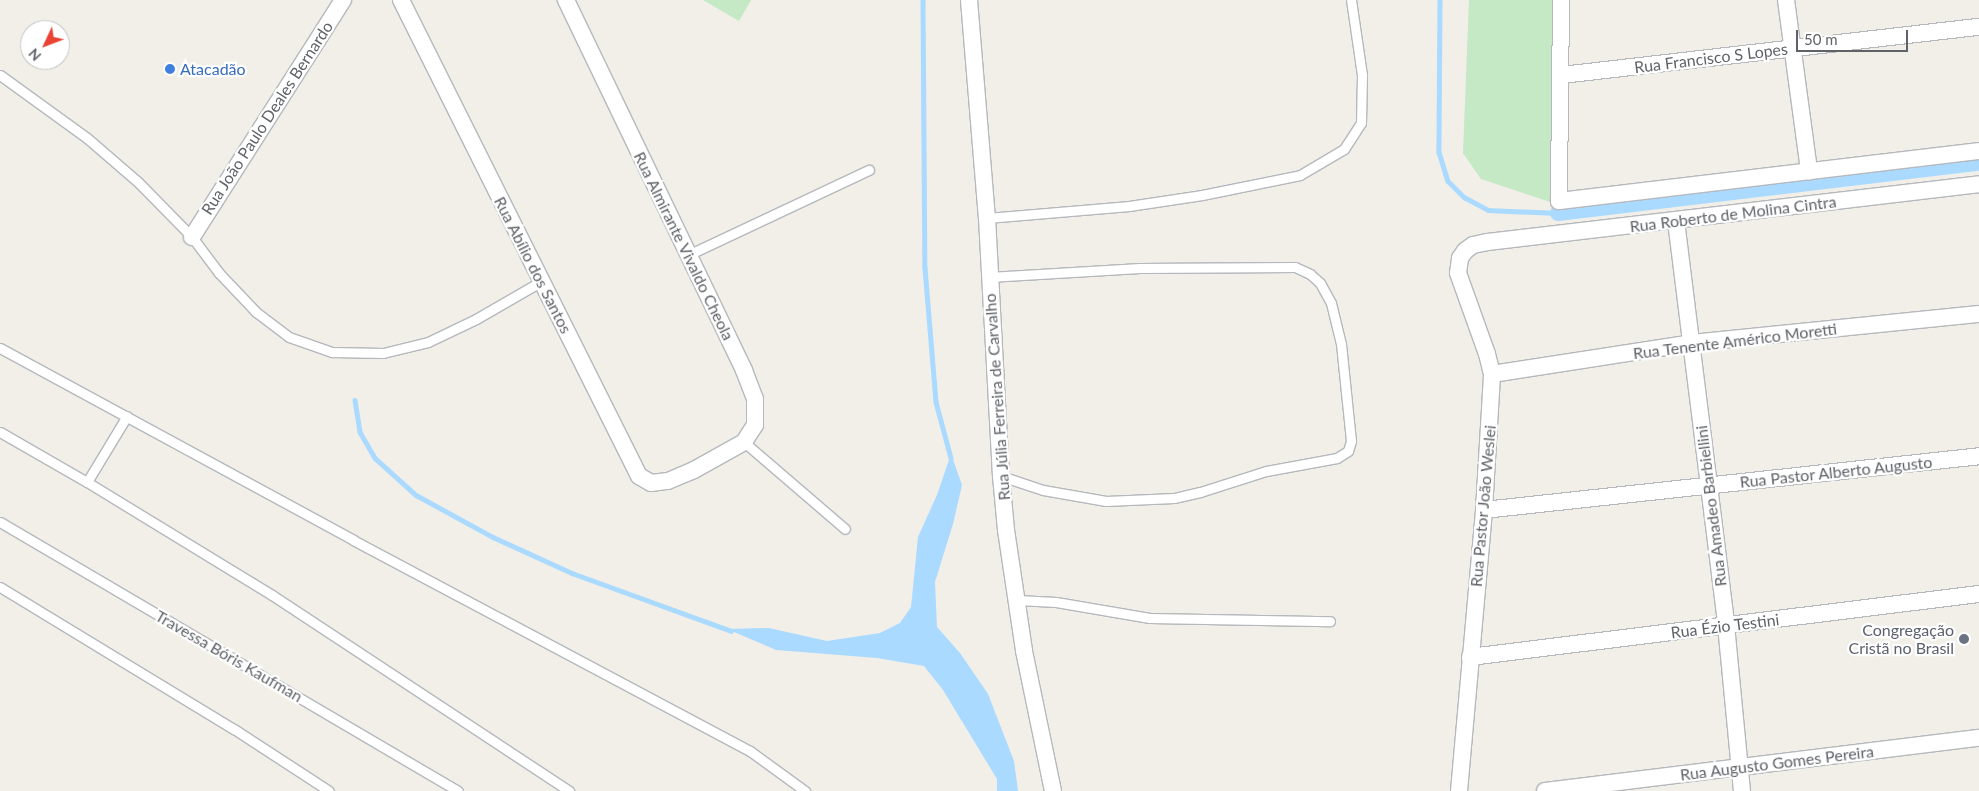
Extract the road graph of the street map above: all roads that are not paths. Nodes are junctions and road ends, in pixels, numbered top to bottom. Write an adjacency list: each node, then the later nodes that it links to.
1 (343, 0): 18 (street, Rua João Paulo Deales Bernardo)
2 (401, 0): 22 (street, Rua Abílio dos Santos)
3 (566, 0): 20 (street, Rua Almirante Vivaldo Cheola)
4 (968, 0): 16 (street, Rua Júlia Ferreira de Carvalho)
5 (1351, 0): 16 (lane)
6 (1561, 0): 11 (street)
7 (1786, 0): 9 (street)
8 (1979, 27): 9 (street, Rua Francisco S Lopes)
9 (1792, 48): 11 (street, Rua Francisco S Lopes); 14 (street)
10 (0, 75): 18 (lane)
11 (1562, 75): 14 (street, Rua Roberto de Molina Cintra)
12 (1979, 151): 14 (street, Rua Roberto de Molina Cintra)
13 (869, 170): 20 (lane)
14 (1809, 171)
15 (1979, 184): 17 (street, Rua Roberto de Molina Cintra)
16 (988, 218): 21 (street, Rua Júlia Ferreira de Carvalho)
17 (1676, 221): 19 (street, Rua Roberto de Molina Cintra); 24 (street, Rua Amadeo Barbiellini)
18 (192, 237): 22 (lane)
19 (1487, 242): 26 (street, Rua Pastor João Weslei)
20 (688, 254): 29 (street, Rua Almirante Vivaldo Cheola)
21 (990, 277): 31 (street, Rua Júlia Ferreira de Carvalho); 31 (lane)
22 (540, 282): 29 (street, Rua Abílio dos Santos)
23 (1979, 314): 24 (street, Rua Tenente Américo Moretti)
24 (1692, 343): 26 (street, Rua Tenente Américo Moretti); 33 (street, Rua Amadeo Barbiellini)
25 (0, 348): 27 (lane)
26 (1492, 374): 34 (street, Rua Pastor João Weslei)
27 (128, 416): 32 (lane); 48 (lane)
28 (0, 432): 32 (lane)
29 (744, 442): 36 (lane)
30 (1979, 456): 33 (street, Rua Pastor Alberto Augusto)
31 (1001, 476): 39 (street, Rua Júlia Ferreira de Carvalho)
32 (87, 482): 47 (lane)
33 (1708, 487): 34 (street, Rua Pastor Alberto Augusto); 41 (street, Rua Amadeo Barbiellini)
34 (1484, 510): 42 (street, Rua Pastor João Weslei)
35 (0, 522): 46 (lane, Travessa Bóris Kaufman)
36 (846, 529)
37 (0, 586): 45 (lane)
38 (1979, 594): 41 (street, Rua Ézio Testini)
39 (1017, 600): 40 (lane); 49 (street, Rua Júlia Ferreira de Carvalho)
40 (1330, 621)
41 (1726, 626): 42 (street, Rua Ézio Testini); 44 (street, Rua Amadeo Barbiellini)
42 (1470, 657): 50 (street, Rua Pastor João Weslei)
43 (1979, 738): 44 (street, Rua Augusto Gomes Pereira)
44 (1740, 768): 51 (street, Rua Augusto Gomes Pereira); 52 (street, Rua Amadeo Barbiellini)
45 (329, 791)
46 (458, 791)
47 (568, 791)
48 (805, 791)
49 (1053, 791)
50 (1459, 791)
51 (1545, 791)
52 (1742, 791)

